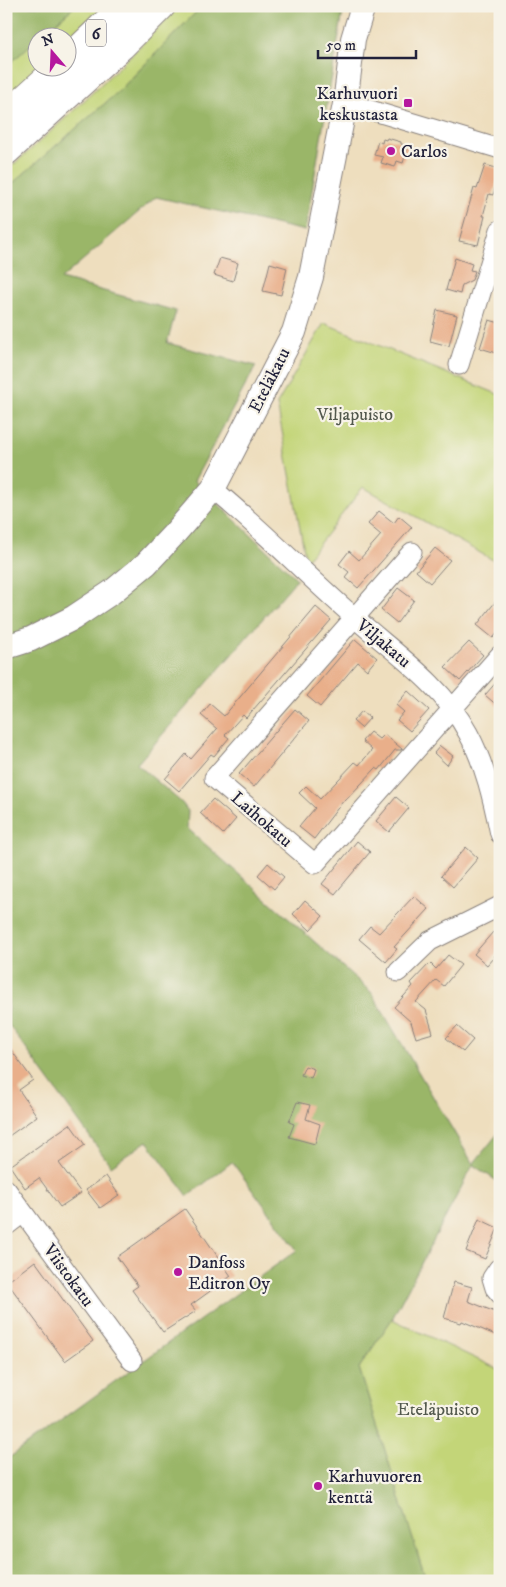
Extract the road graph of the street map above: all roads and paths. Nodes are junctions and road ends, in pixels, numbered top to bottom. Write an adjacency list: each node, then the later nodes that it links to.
1 (124, 6): 4 (highway, 6)
2 (161, 6): 9 (highway, 6)
3 (363, 6): 6 (main road, Eteläkatu)
4 (78, 50)
5 (48, 78): 7 (highway)
6 (345, 104): 8 (street); 12 (main road, Eteläkatu)
7 (6, 116)
8 (500, 149)
9 (6, 151)
10 (500, 230): 11 (street)
11 (459, 365)
12 (213, 489): 14 (street, Viljakatu); 15 (main road, Eteläkatu)
13 (412, 552): 14 (street)
14 (355, 618): 17 (street, Viljakatu); 17 (street, Laihokatu)
15 (6, 648)
16 (500, 655): 17 (street)
17 (453, 710): 18 (street, Viljakatu)
18 (500, 834)
19 (500, 906): 20 (street)
20 (398, 972)
21 (6, 1189): 22 (street, Viistokatu)
22 (23, 1213): 23 (street); 26 (street, Viistokatu)
23 (6, 1226)
24 (500, 1268): 25 (street)
25 (500, 1294)
26 (132, 1361)

